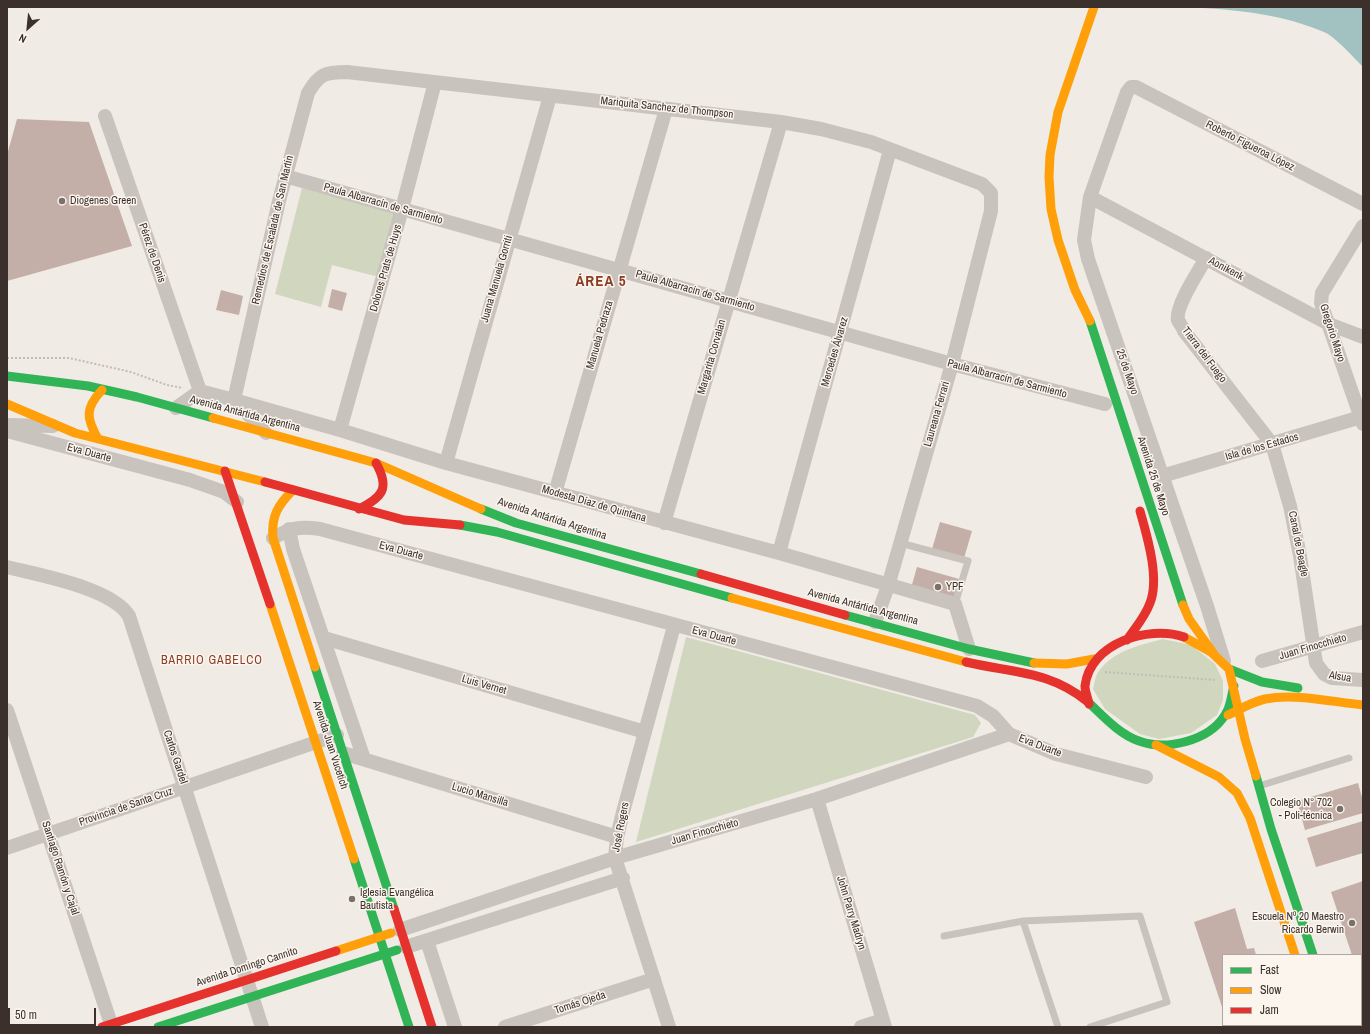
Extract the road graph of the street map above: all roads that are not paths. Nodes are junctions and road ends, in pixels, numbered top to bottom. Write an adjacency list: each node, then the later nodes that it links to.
1 (1094, 7): 20 (main road, Avenida 25 de Mayo)
2 (330, 72): 3 (street, Mariquita Sanchez de Thompson); 10 (street, Remedios de Escalada de San Martín)
3 (435, 82): 5 (street, Mariquita Sanchez de Thompson); 14 (street, Dolores Prats de Huys)
4 (1136, 87): 12 (street, 25 de Mayo); 13 (street, Roberto Figueroa López)
5 (550, 96): 6 (street, Mariquita Sanchez de Thompson); 16 (street, Juana Manuela Gorriti)
6 (666, 109): 8 (street, Mariquita Sanchez de Thompson); 18 (street, Manuela Pedraza)
7 (105, 116): 28 (street, Pérez de Denis)
8 (781, 122): 9 (street, Mariquita Sanchez de Thompson); 19 (street, Margarita Corvalan)
9 (890, 150): 11 (street, Mariquita Sanchez de Thompson); 23 (street, Mercedes Álvarez)
10 (285, 176): 14 (street, Paula Albarracín de Sarmiento); 29 (street, Remedios de Escalada de San Martín)
11 (991, 194): 25 (street, Laureana Ferrari)
12 (1090, 197): 17 (street, Aonikenk); 44 (street, 25 de Mayo)
13 (1363, 204)
14 (402, 209): 16 (street, Paula Albarracín de Sarmiento); 36 (street, Dolores Prats de Huys)
15 (1363, 226): 22 (street, Gregorio Mayo)
16 (509, 239): 18 (street, Paula Albarracín de Sarmiento); 42 (street, Juana Manuela Gorriti)
17 (1206, 258): 22 (street, Aonikenk); 40 (street, Tierra del Fuego)
18 (618, 270): 19 (street, Paula Albarracín de Sarmiento); 46 (street, Manuela Pedraza)
19 (728, 300): 23 (street, Paula Albarracín de Sarmiento); 50 (street, Margarita Corvalan)
20 (1078, 301): 21 (main road, Avenida 25 de Mayo); 67 (main road, Avenida 25 de Mayo)
21 (1080, 324)
22 (1328, 324): 24 (street, Aonikenk); 33 (street, Gregorio Mayo)
23 (841, 332): 25 (street, Paula Albarracín de Sarmiento); 54 (street, Mercedes Álvarez)
24 (1363, 337)
25 (952, 364): 31 (street, Paula Albarracín de Sarmiento); 53 (street, Laureana Ferrari)
26 (7, 376): 27 (main road, Avenida Antártida Argentina)
27 (102, 390): 32 (main road, Avenida Antártida Argentina); 39 (main road)
28 (200, 391): 29 (street, Modesta Díaz de Quintana); 32 (street)
29 (234, 400): 36 (street, Modesta Díaz de Quintana); 38 (street)
30 (7, 404): 35 (main road)
31 (1105, 404)
32 (176, 408): 38 (main road, Avenida Antártida Argentina)
33 (1362, 420): 40 (street, Isla de los Estados)
34 (7, 425): 35 (street)
35 (55, 426): 39 (main road)
36 (340, 430): 42 (street, Modesta Díaz de Quintana)
37 (7, 431): 47 (street, Eva Duarte)
38 (267, 433): 41 (main road, Avenida Antártida Argentina)
39 (98, 439): 43 (main road)
40 (1272, 444): 44 (street, Isla de los Estados); 63 (street, Canal de Beagle)
41 (376, 463): 49 (main road); 58 (main road, Avenida Antártida Argentina)
42 (446, 463): 46 (street, Modesta Díaz de Quintana)
43 (224, 471): 45 (main road); 47 (main road, Avenida Juan Vucetich)
44 (1162, 476): 67 (street, 25 de Mayo)
45 (293, 490): 49 (main road); 52 (main road, Avenida Juan Vucetich)
46 (555, 493): 50 (street, Modesta Díaz de Quintana)
47 (237, 502): 79 (main road, Avenida Juan Vucetich)
48 (1138, 504): 62 (main road)
49 (360, 509): 71 (main road)
50 (664, 523): 54 (street, Modesta Díaz de Quintana)
51 (290, 529): 52 (street, Eva Duarte); 59 (street, Eva Duarte); 61 (street)
52 (273, 538): 78 (main road, Avenida Juan Vucetich)
53 (900, 543): 56 (street, Laureana Ferrari); 57 (lane)
54 (779, 554): 56 (street, Modesta Díaz de Quintana)
55 (7, 567): 86 (street, Carlos Gardel)
56 (888, 586): 57 (street, Modesta Díaz de Quintana); 58 (street, Laureana Ferrari)
57 (955, 604): 64 (street)
58 (875, 622): 64 (main road, Avenida Antártida Argentina)
59 (674, 626): 76 (street, José Rogers); 77 (street, Eva Duarte)
60 (1363, 632): 63 (street, Juan Finocchieto)
61 (324, 638): 76 (street, Luis Vernet); 83 (street)
62 (1127, 640): 65 (main road); 67 (main road)
63 (1313, 647): 66 (street, Juan Finocchieto); 68 (street, Alsua)
64 (969, 649): 65 (main road, Avenida Antártida Argentina)
65 (1094, 658): 71 (main road)
66 (1262, 661)
67 (1222, 662): 69 (main road); 70 (main road)
68 (1363, 680)
69 (1234, 686): 74 (main road); 75 (main road)
70 (1309, 688)
71 (1089, 704): 80 (main road)
72 (1363, 705): 74 (main road)
73 (7, 710): 88 (street, Santiago Ramón y Cajal)
74 (1238, 710): 75 (main road); 85 (main road)
75 (1224, 718): 80 (main road)
76 (645, 732): 89 (street, José Rogers)
77 (1009, 734): 84 (street, Eva Duarte); 87 (street, Juan Finocchieto)
78 (337, 735): 79 (street, Provincia de Santa Cruz); 81 (main road, Avenida Juan Vucetich)
79 (316, 742): 86 (street, Provincia de Santa Cruz); 95 (main road, Avenida Juan Vucetich)
80 (1156, 745): 100 (main road)
81 (343, 753): 83 (street, Lucio Mansilla); 94 (main road, Avenida Juan Vucetich)
82 (1349, 758): 85 (lane)
83 (364, 759): 89 (street, Lucio Mansilla)
84 (1146, 777)
85 (1259, 786): 101 (main road)
86 (185, 787): 88 (street, Provincia de Santa Cruz); 103 (street, Carlos Gardel)
87 (817, 799): 91 (street, Juan Finocchieto); 105 (street, John Parry Madryn)
88 (48, 834): 90 (street, Provincia de Santa Cruz); 106 (street, Santiago Ramón y Cajal)
89 (617, 837): 91 (street, José Rogers)
90 (7, 848)
91 (615, 858): 92 (street, José Rogers); 94 (street, Juan Finocchieto)
92 (623, 878): 97 (street); 102 (street, José Rogers)
93 (1022, 921): 96 (lane); 115 (lane); 116 (lane)
94 (400, 930): 95 (main road, Avenida Domingo Cannito); 98 (main road, Avenida Juan Vucetich)
95 (379, 936): 99 (main road, Avenida Juan Vucetich); 103 (main road, Avenida Domingo Cannito)
96 (944, 936)
97 (427, 941): 98 (street); 111 (street)
98 (406, 947): 99 (main road); 110 (main road, Avenida Juan Vucetich)
99 (385, 954): 104 (main road); 109 (main road, Avenida Juan Vucetich)
100 (1295, 954)
101 (1313, 954)
102 (654, 979): 112 (street, Tomás Ojeda); 113 (street, José Rogers)
103 (247, 980): 104 (street, Carlos Gardel); 106 (main road, Avenida Domingo Cannito)
104 (252, 996): 107 (main road); 108 (street, Carlos Gardel)
105 (884, 1023): 114 (street)
106 (109, 1026)
107 (158, 1027)
108 (262, 1027)
109 (409, 1027)
110 (432, 1027)
111 (455, 1027)
112 (505, 1027)
113 (669, 1027)
114 (860, 1027)
115 (1058, 1027)
116 (1090, 1027)

